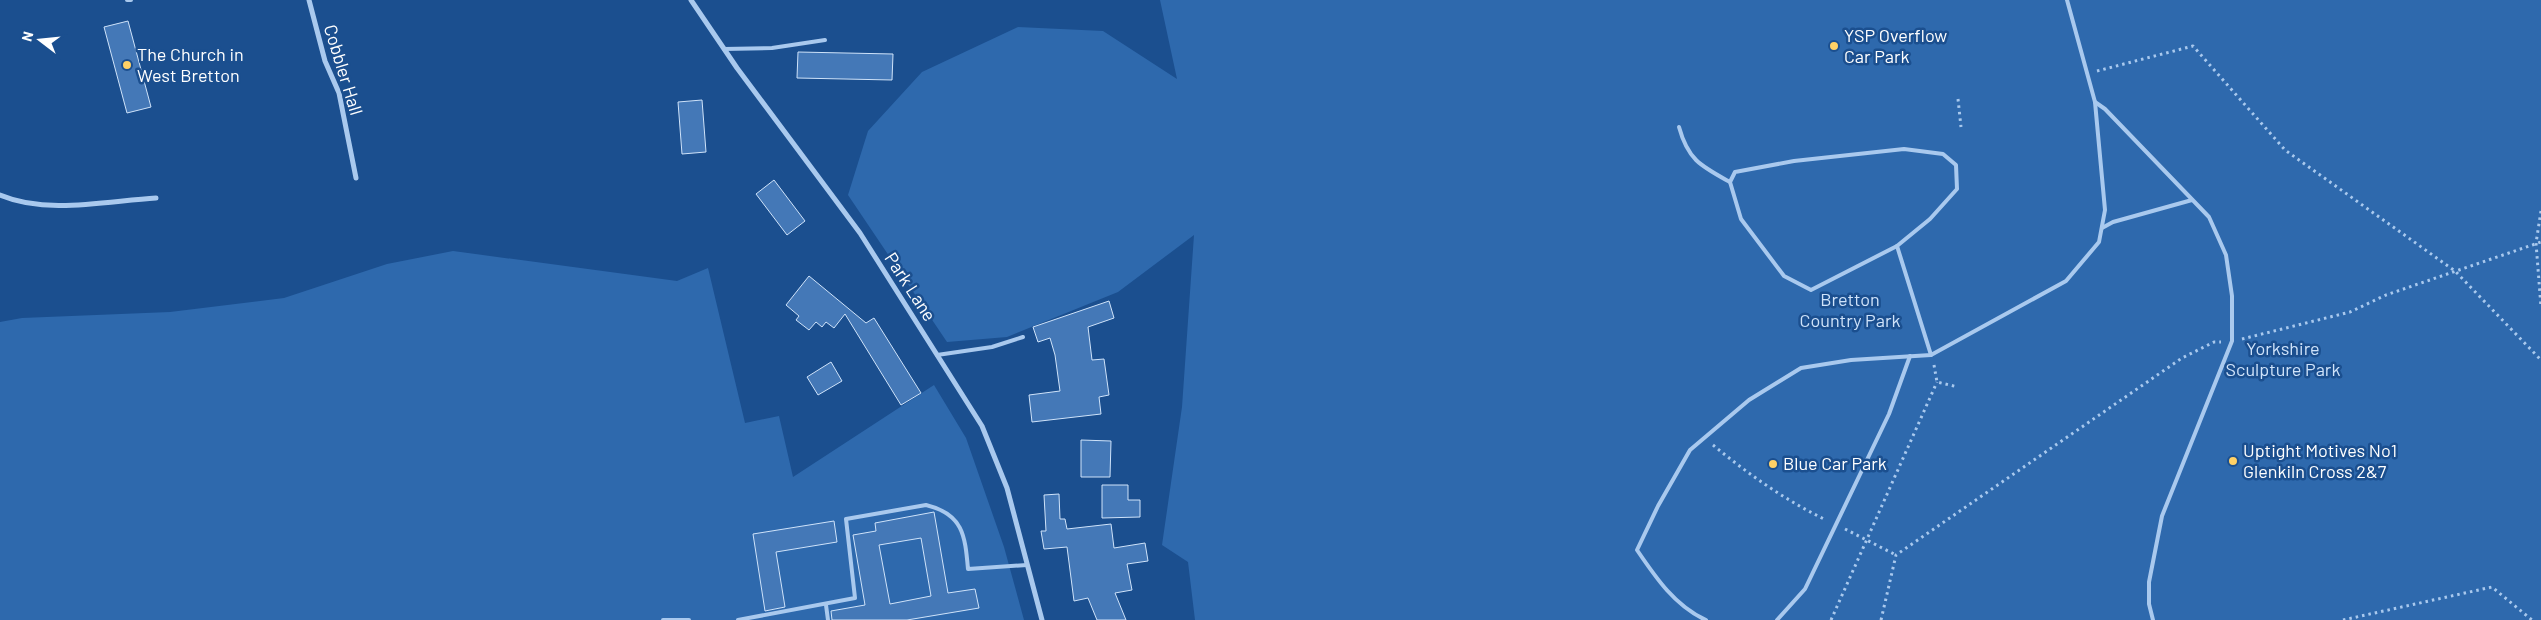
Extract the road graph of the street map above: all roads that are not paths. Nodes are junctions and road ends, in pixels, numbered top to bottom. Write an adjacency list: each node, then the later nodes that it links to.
1 (127, 0): 2 (lane)
2 (132, 0)
3 (309, 0): 10 (street, Cobbler Hall)
4 (692, 0): 7 (street, Park Lane)
5 (2067, 0): 8 (lane)
6 (825, 40): 7 (lane)
7 (724, 49): 18 (street, Park Lane)
8 (2095, 102): 14 (lane); 15 (lane)
9 (1679, 127): 11 (lane)
10 (356, 178)
11 (1730, 182): 16 (lane); 16 (lane)
12 (0, 195): 13 (street)
13 (156, 198)
14 (2192, 200): 15 (lane); 30 (lane)
15 (2102, 228): 19 (lane)
16 (1897, 246): 19 (lane)
17 (1023, 337): 18 (lane)
18 (938, 355): 21 (street, Park Lane)
19 (1931, 355): 20 (lane)
20 (1910, 356): 28 (lane); 29 (lane)
21 (1027, 565): 22 (lane); 27 (street, Park Lane)
22 (826, 605): 25 (lane); 26 (lane)
23 (663, 620): 24 (lane)
24 (688, 620)
25 (738, 620)
26 (828, 620)
27 (1042, 620)
28 (1706, 620)
29 (1777, 620)
30 (2153, 620)

